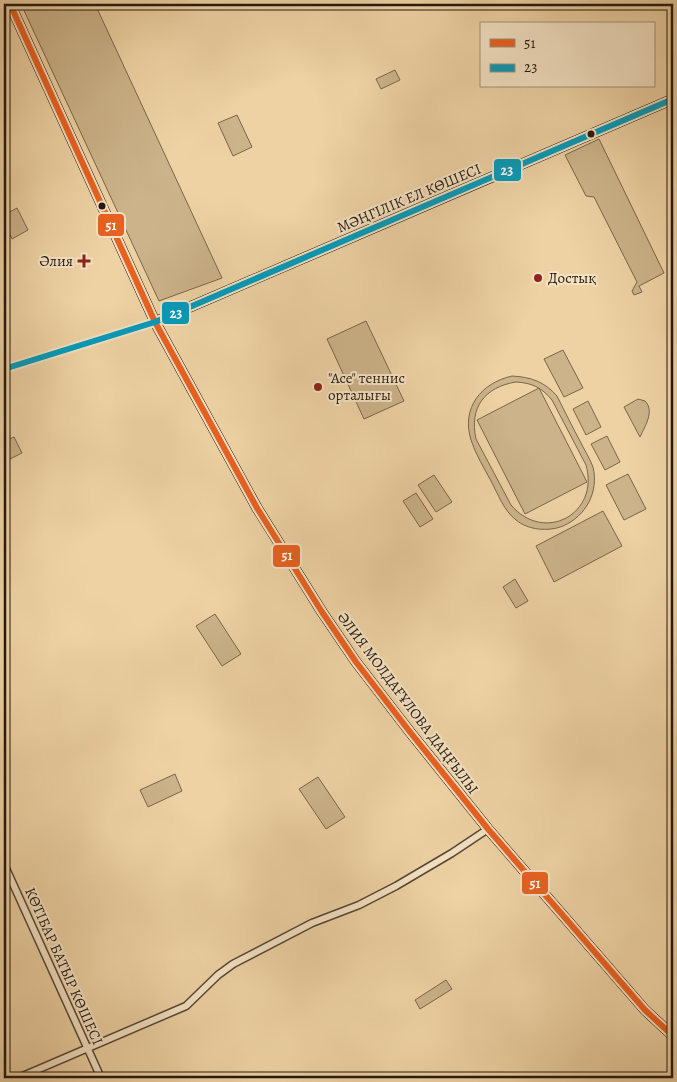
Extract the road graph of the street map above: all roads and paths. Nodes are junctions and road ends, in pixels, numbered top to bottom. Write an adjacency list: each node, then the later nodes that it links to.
1 (10, 4): 3 (main road, ӘЛИЯ МОЛДАҒҰЛОВА ДАҢҒЫЛЫ)
2 (673, 99): 3 (main road, МӘҢГІЛІК ЕЛ КӨШЕСІ)
3 (156, 322): 4 (street); 5 (main road, ӘЛИЯ МОЛДАҒҰЛОВА ДАҢҒЫЛЫ)
4 (4, 369)
5 (488, 829): 7 (main road, ӘЛИЯ МОЛДАҒҰЛОВА ДАҢҒЫЛЫ); 8 (street)
6 (4, 864): 8 (street, КӨТІБАР БАТЫР КӨШЕСІ)
7 (671, 1034)
8 (87, 1048): 9 (street); 10 (street, КӨТІБАР БАТЫР КӨШЕСІ)
9 (18, 1078)
10 (101, 1078)

